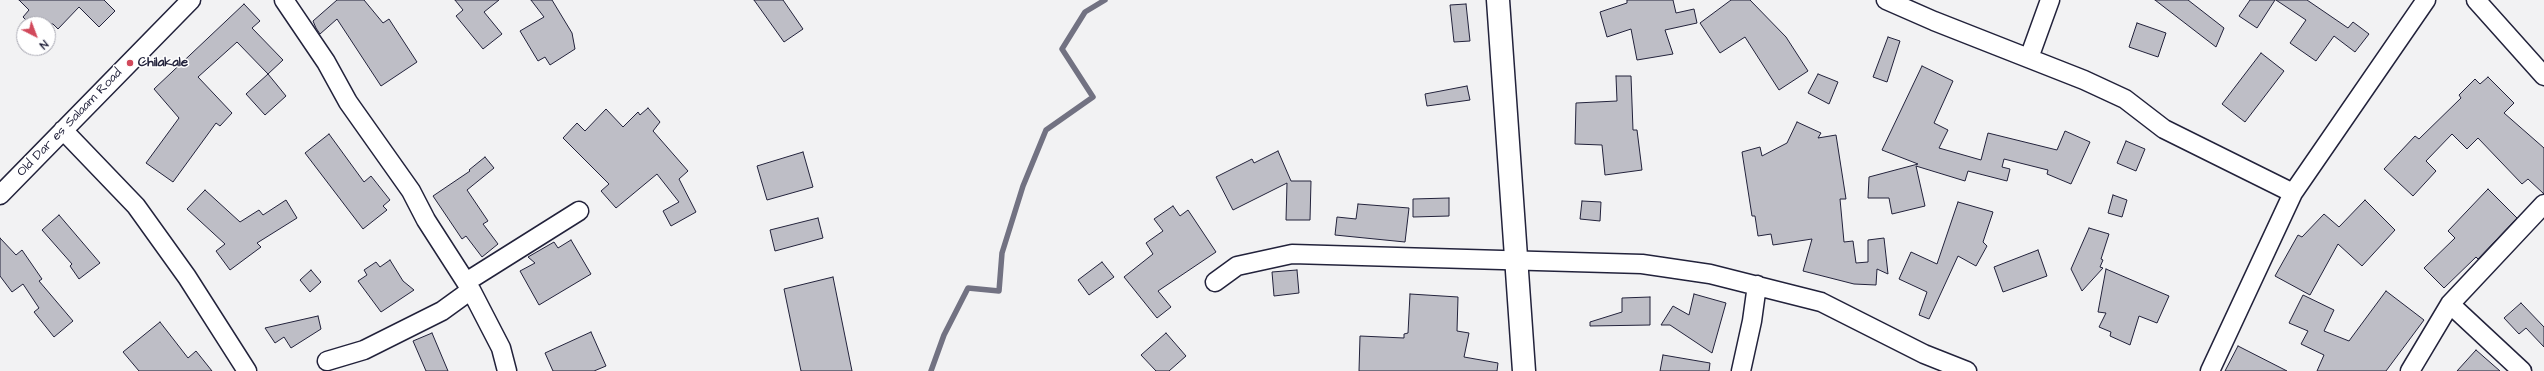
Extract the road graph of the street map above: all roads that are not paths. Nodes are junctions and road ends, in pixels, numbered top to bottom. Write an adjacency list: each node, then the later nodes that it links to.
1 (191, 0): 10 (street, Old Dar es Salaam Road)
2 (284, 0): 18 (street)
3 (1498, 0): 15 (main road)
4 (1886, 0): 8 (street)
5 (2050, 0): 8 (street)
6 (2426, 0): 11 (street)
7 (2476, 0): 9 (street)
8 (2029, 58): 11 (street)
9 (2544, 76)
10 (63, 130): 12 (street, Old Dar es Salaam Road); 21 (street)
11 (2293, 193): 26 (street)
12 (0, 195)
13 (2544, 204): 19 (street)
14 (579, 211): 18 (street)
15 (1517, 261): 16 (street); 17 (street); 23 (main road)
16 (1215, 282)
17 (1757, 285): 24 (street); 25 (street)
18 (469, 286): 20 (street); 22 (street)
19 (2450, 304): 27 (street); 28 (street)
20 (327, 361)
21 (247, 371)
22 (506, 371)
23 (1524, 371)
24 (1741, 371)
25 (1967, 371)
26 (2210, 371)
27 (2410, 371)
28 (2522, 371)

